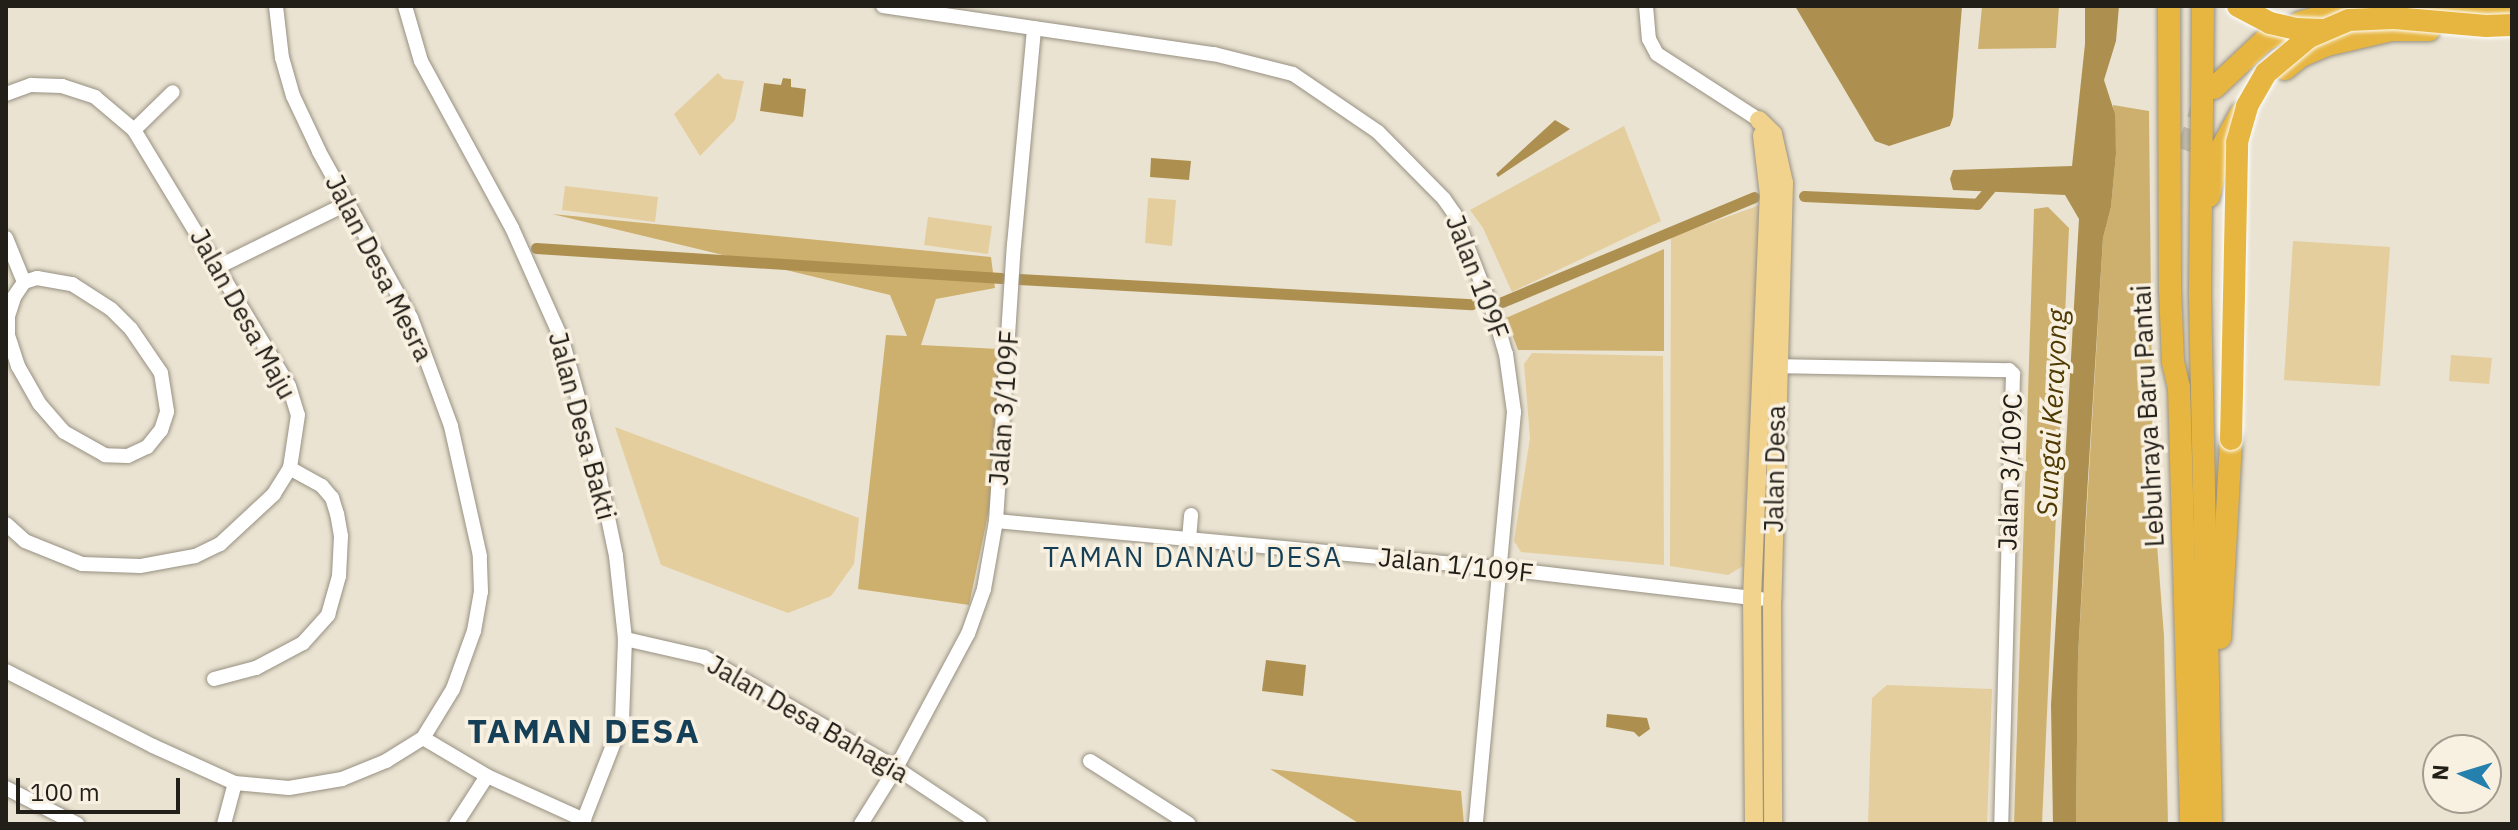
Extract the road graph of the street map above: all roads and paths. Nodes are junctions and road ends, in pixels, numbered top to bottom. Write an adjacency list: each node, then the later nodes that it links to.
1 (276, 6): 20 (street, Jalan Desa Mesra)
2 (405, 6): 35 (street, Jalan Desa Bakti)
3 (883, 6): 11 (street, Jalan 109F)
4 (1646, 6): 17 (street, Jalan Desa)
5 (2169, 6): 26 (highway, Lebuhraya Baru Pantai)
6 (2203, 6): 24 (highway, Lebuhraya Baru Pantai)
7 (2238, 6): 12 (highway, bridge)
8 (2415, 6): 9 (highway); 14 (highway)
9 (2512, 13)
10 (2512, 25): 36 (highway, bridge)
11 (1034, 28): 29 (street, Jalan 3/109F); 32 (street, Jalan 109F)
12 (2391, 30): 13 (highway); 24 (highway)
13 (2512, 32)
14 (2214, 88)
15 (173, 92): 18 (street)
16 (6, 94): 18 (street, Jalan Desa Maju)
17 (1759, 120): 25 (main road, Jalan Desa)
18 (134, 130): 22 (street, Jalan Desa Maju)
19 (2187, 151): 26 (highway)
20 (348, 203): 22 (street); 39 (street, Jalan Desa Mesra)
21 (6, 238): 23 (street)
22 (218, 267): 27 (street, Jalan Desa Maju)
23 (24, 282): 23 (street)
24 (2200, 296): 36 (highway, Lebuhraya Baru Pantai)
25 (1769, 366): 33 (main road, Jalan Desa); 34 (main road, Jalan Desa); 55 (street, Jalan 3/109C)
26 (2179, 387): 56 (highway, Lebuhraya Baru Pantai)
27 (290, 468): 30 (street, Jalan Desa Maju); 38 (street)
28 (1191, 515): 31 (street)
29 (996, 521): 31 (street, Jalan 1/109F); 41 (street, Jalan 3/109F)
30 (6, 524)
31 (1189, 539): 32 (street, Jalan 1/109F)
32 (1497, 568): 33 (street, Jalan 1/109F); 52 (street, Jalan 109F)
33 (1752, 598): 34 (street, Jalan 1/109F); 53 (main road, Jalan Desa)
34 (1772, 600): 54 (main road, Jalan Desa)
35 (625, 639): 41 (street, Jalan Desa Bahagia); 45 (street, Jalan Desa Bakti)
36 (2209, 667): 57 (highway, Lebuhraya Baru Pantai)
37 (6, 671): 43 (street, Jalan Desa Mesra)
38 (214, 679)
39 (423, 738): 42 (street); 43 (street, Jalan Desa Mesra)
40 (1090, 761): 51 (street)
41 (896, 768): 49 (street, Jalan 3/109F); 50 (street, Jalan Desa Bahagia)
42 (487, 776): 45 (street); 48 (street)
43 (235, 783): 47 (street)
44 (6, 788): 46 (street)
45 (583, 822)
46 (77, 824)
47 (224, 824)
48 (456, 824)
49 (861, 824)
50 (980, 824)
51 (1189, 824)
52 (1476, 824)
53 (1754, 824)
54 (1773, 824)
55 (2001, 824)
56 (2191, 824)
57 (2211, 824)

